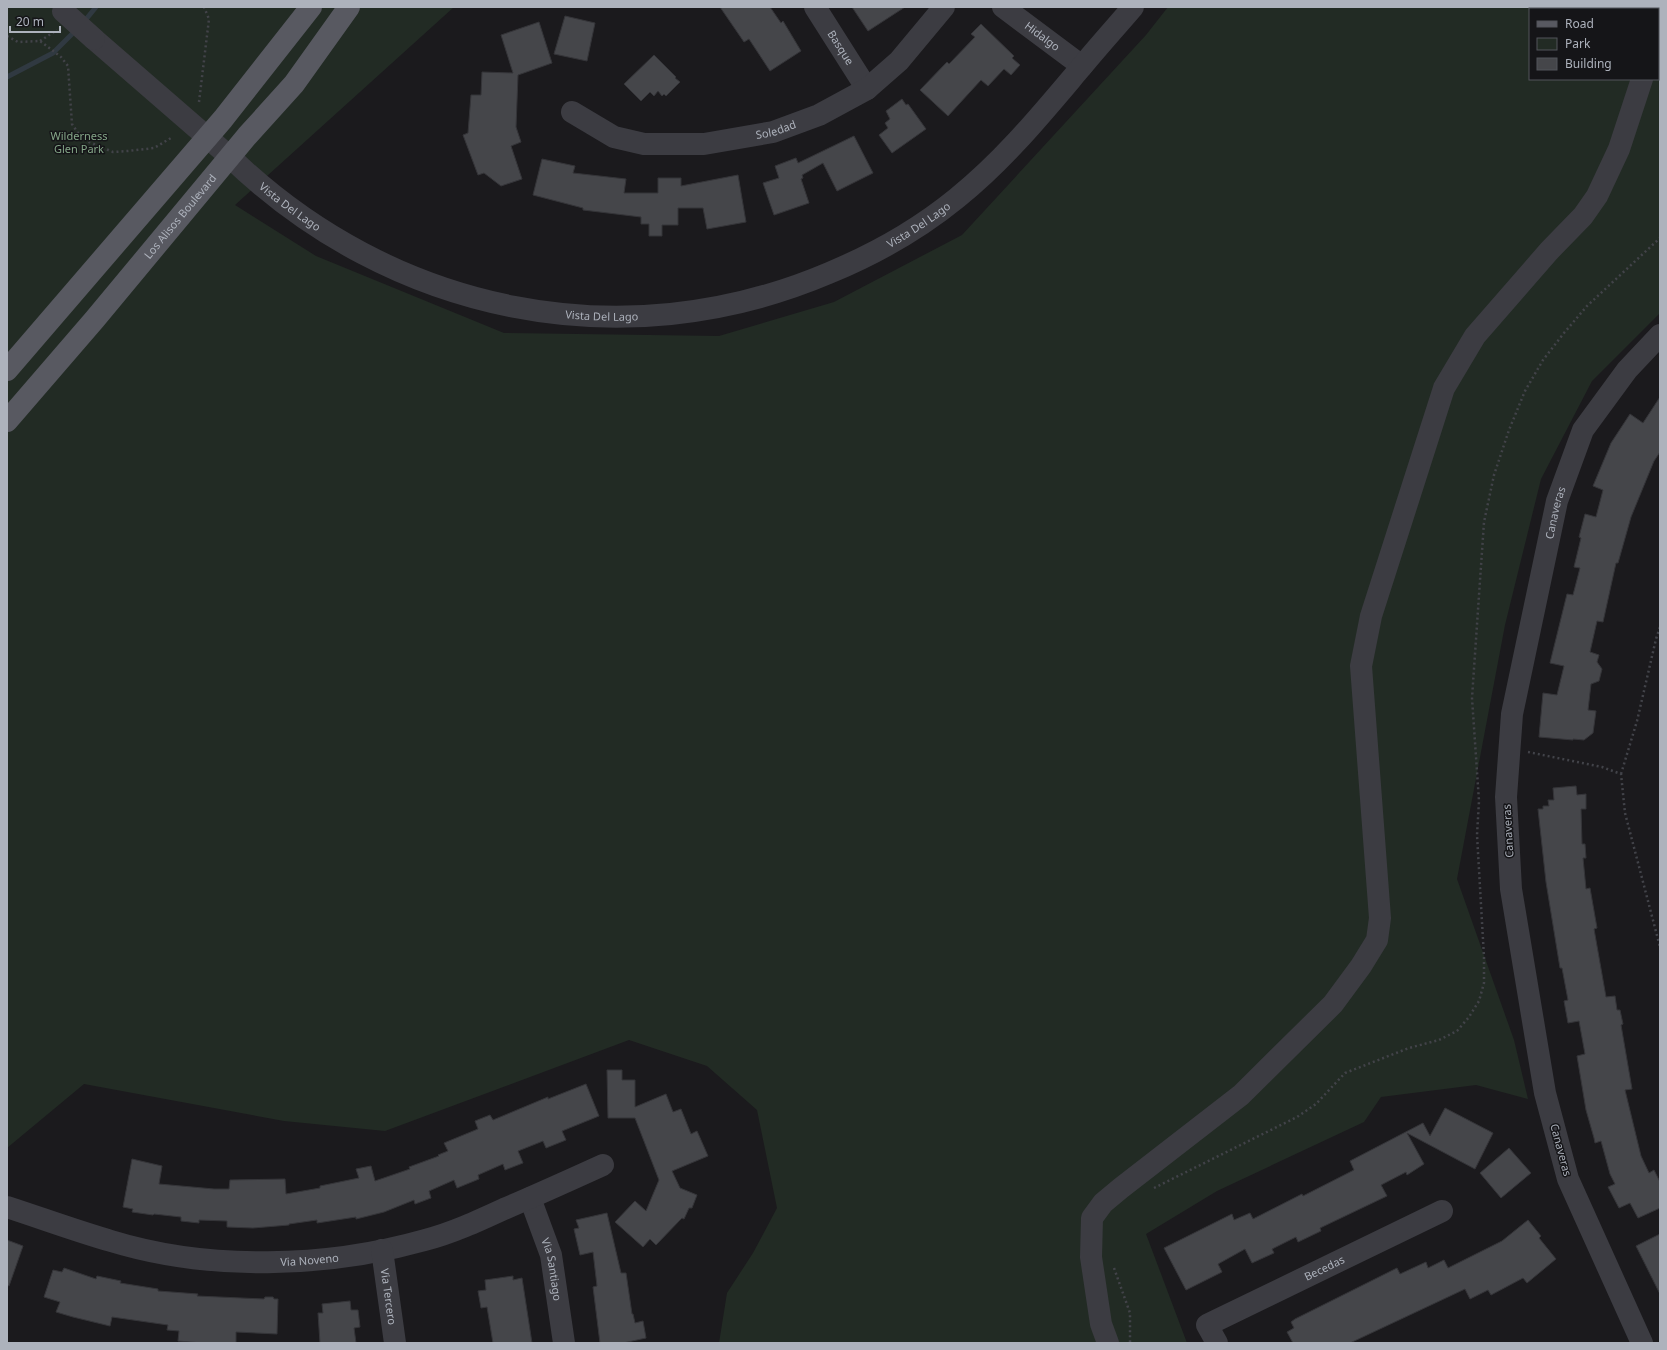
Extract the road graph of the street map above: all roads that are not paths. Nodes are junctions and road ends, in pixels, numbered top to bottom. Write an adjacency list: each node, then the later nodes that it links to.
1 (311, 7): 12 (main road)
2 (349, 7): 13 (main road, Los Alisos Boulevard)
3 (814, 7): 10 (street, Basque)
4 (944, 7): 10 (street, Soledad)
5 (1003, 7): 8 (street, Hidalgo)
6 (1133, 7): 8 (street, Vista Del Lago)
7 (60, 9): 12 (street, Vista Del Lago, bridge)
8 (1082, 66): 13 (street, Vista Del Lago)
9 (1642, 80): 25 (street)
10 (867, 88): 11 (street, Soledad)
11 (572, 112)
12 (207, 137): 13 (street, Vista Del Lago); 15 (main road)
13 (230, 156): 16 (main road, Los Alisos Boulevard)
14 (1660, 335): 26 (street, Canaveras)
15 (7, 370)
16 (7, 421)
17 (603, 1165): 18 (street, Via Noveno)
18 (530, 1198): 21 (street, Via Noveno); 24 (street, Via Santiago)
19 (7, 1207): 21 (street, Via Noveno)
20 (1442, 1212): 22 (street, Becedas)
21 (382, 1250): 23 (street, Via Tercero)
22 (1212, 1334)
23 (395, 1343)
24 (564, 1343)
25 (1108, 1343)
26 (1642, 1343)

